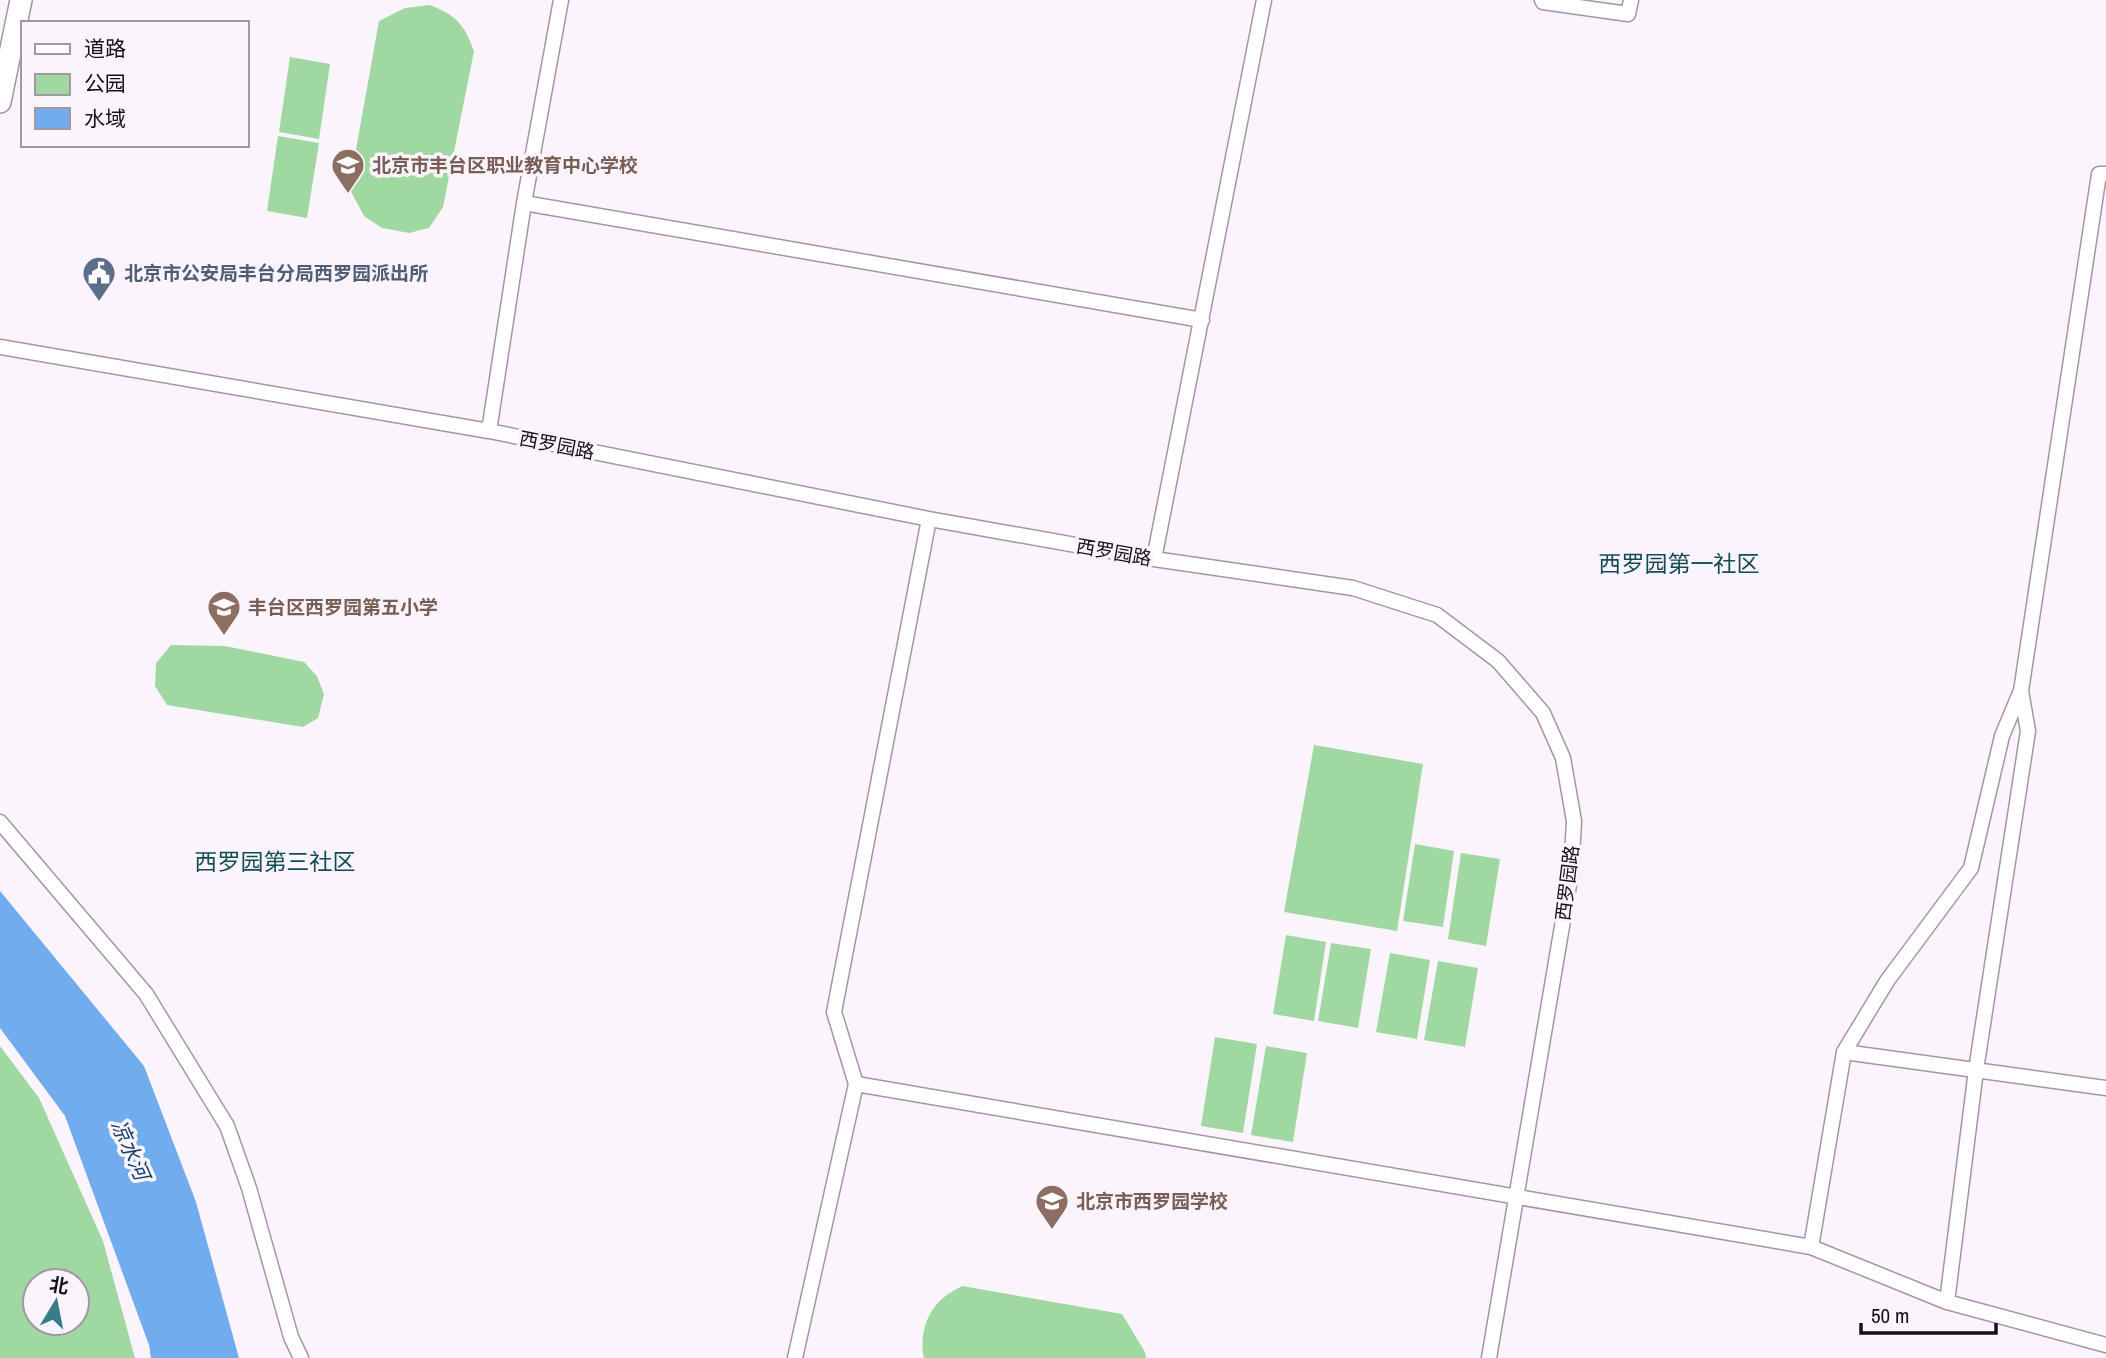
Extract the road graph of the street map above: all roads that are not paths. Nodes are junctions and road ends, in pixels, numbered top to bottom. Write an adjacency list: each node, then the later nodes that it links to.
1 (21, 0): 6 (main road)
2 (561, 0): 8 (street)
3 (1264, 0): 9 (street)
4 (1542, 0): 5 (street)
5 (1630, 0)
6 (0, 102)
7 (2106, 174): 14 (street)
8 (524, 203): 9 (street); 11 (street)
9 (1202, 320): 13 (street)
10 (0, 347): 11 (street, 西罗园路)
11 (489, 431): 12 (street, 西罗园路)
12 (929, 519): 13 (street, 西罗园路); 18 (street)
13 (1154, 559): 20 (street, 西罗园路)
14 (2021, 691): 16 (street); 17 (street)
15 (0, 822): 24 (street)
16 (1844, 1052): 17 (street); 21 (street)
17 (1976, 1070): 19 (street); 22 (street)
18 (856, 1084): 20 (street); 25 (street)
19 (2106, 1088)
20 (1517, 1196): 21 (street); 26 (street, 西罗园路)
21 (1811, 1247): 22 (street)
22 (1947, 1302): 23 (street)
23 (2106, 1345)
24 (300, 1358)
25 (795, 1358)
26 (1489, 1358)

